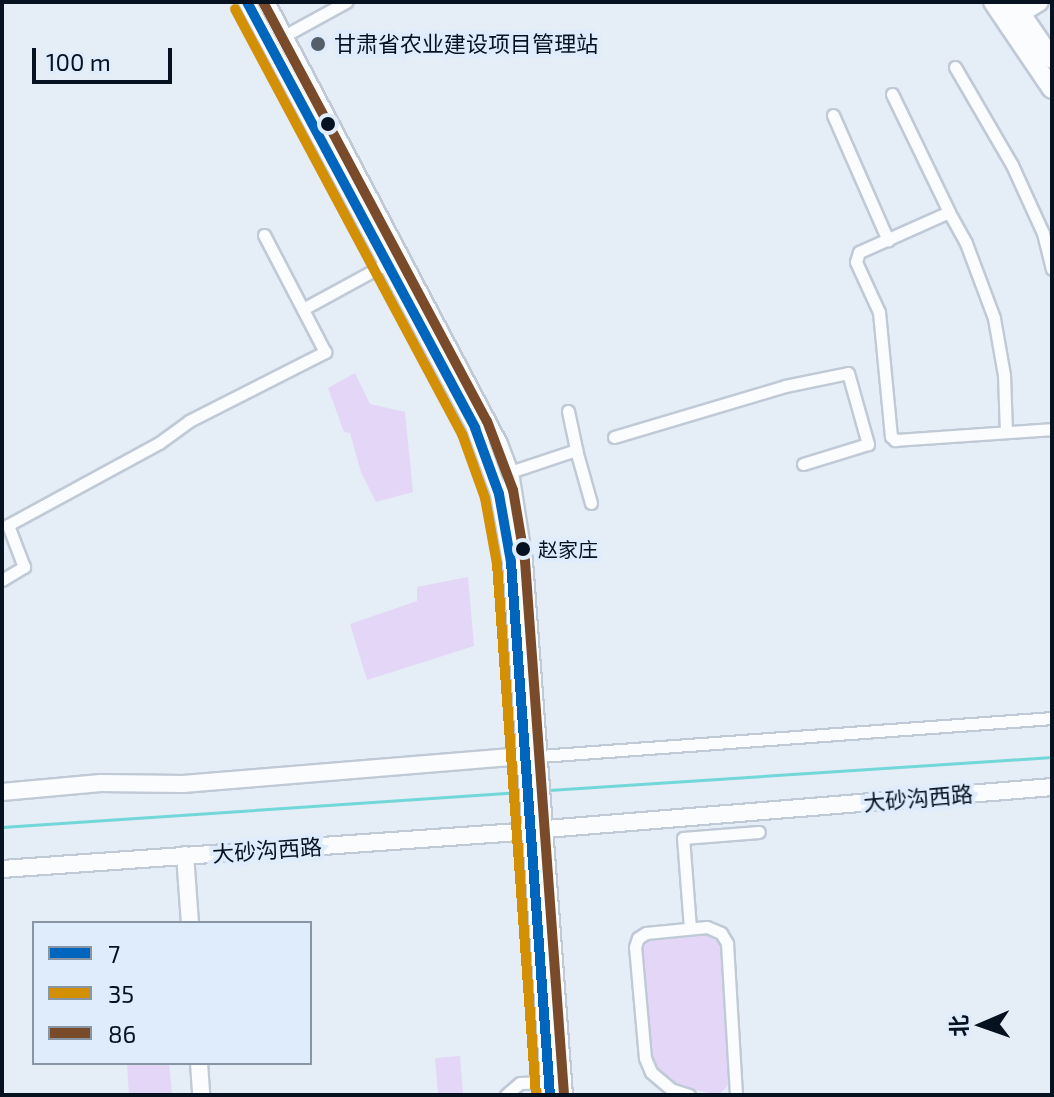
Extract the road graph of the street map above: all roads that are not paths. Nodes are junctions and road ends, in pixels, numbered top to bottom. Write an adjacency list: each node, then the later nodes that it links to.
1 (247, 2): 16 (main road)
2 (266, 2): 7 (main road)
3 (346, 2): 7 (street)
4 (993, 2): 10 (main road)
5 (1040, 2): 6 (main road)
6 (1017, 8): 8 (main road)
7 (284, 36): 16 (main road)
8 (1052, 59)
9 (955, 67): 17 (street)
10 (1052, 89)
11 (892, 94): 13 (street)
12 (833, 115): 15 (street)
13 (949, 212): 15 (street); 21 (street)
14 (264, 235): 18 (street)
15 (888, 240): 21 (street)
16 (393, 259): 18 (street); 25 (main road); 29 (main road)
17 (1052, 269)
18 (303, 309): 27 (street)
19 (568, 411): 23 (street)
20 (1052, 429): 21 (street)
21 (1006, 432)
22 (614, 437): 24 (street)
23 (576, 450): 25 (street); 26 (street)
24 (803, 464)
25 (510, 472): 29 (main road)
26 (591, 503)
27 (2, 580)
28 (1052, 718): 29 (street)
29 (533, 756): 31 (main road); 32 (main road)
30 (1052, 787): 32 (main road, 大砂沟西路)
31 (2, 792)
32 (538, 823): 34 (main road, 大砂沟西路); 39 (main road); 42 (main road)
33 (759, 832): 37 (street)
34 (185, 855): 35 (main road, 大砂沟西路); 36 (main road)
35 (2, 869)
36 (190, 921)
37 (690, 928): 43 (street); 44 (street)
38 (199, 1065): 40 (main road)
39 (549, 1088): 41 (street)
40 (201, 1095)
41 (506, 1095)
42 (564, 1095)
43 (689, 1095)
44 (736, 1095)

